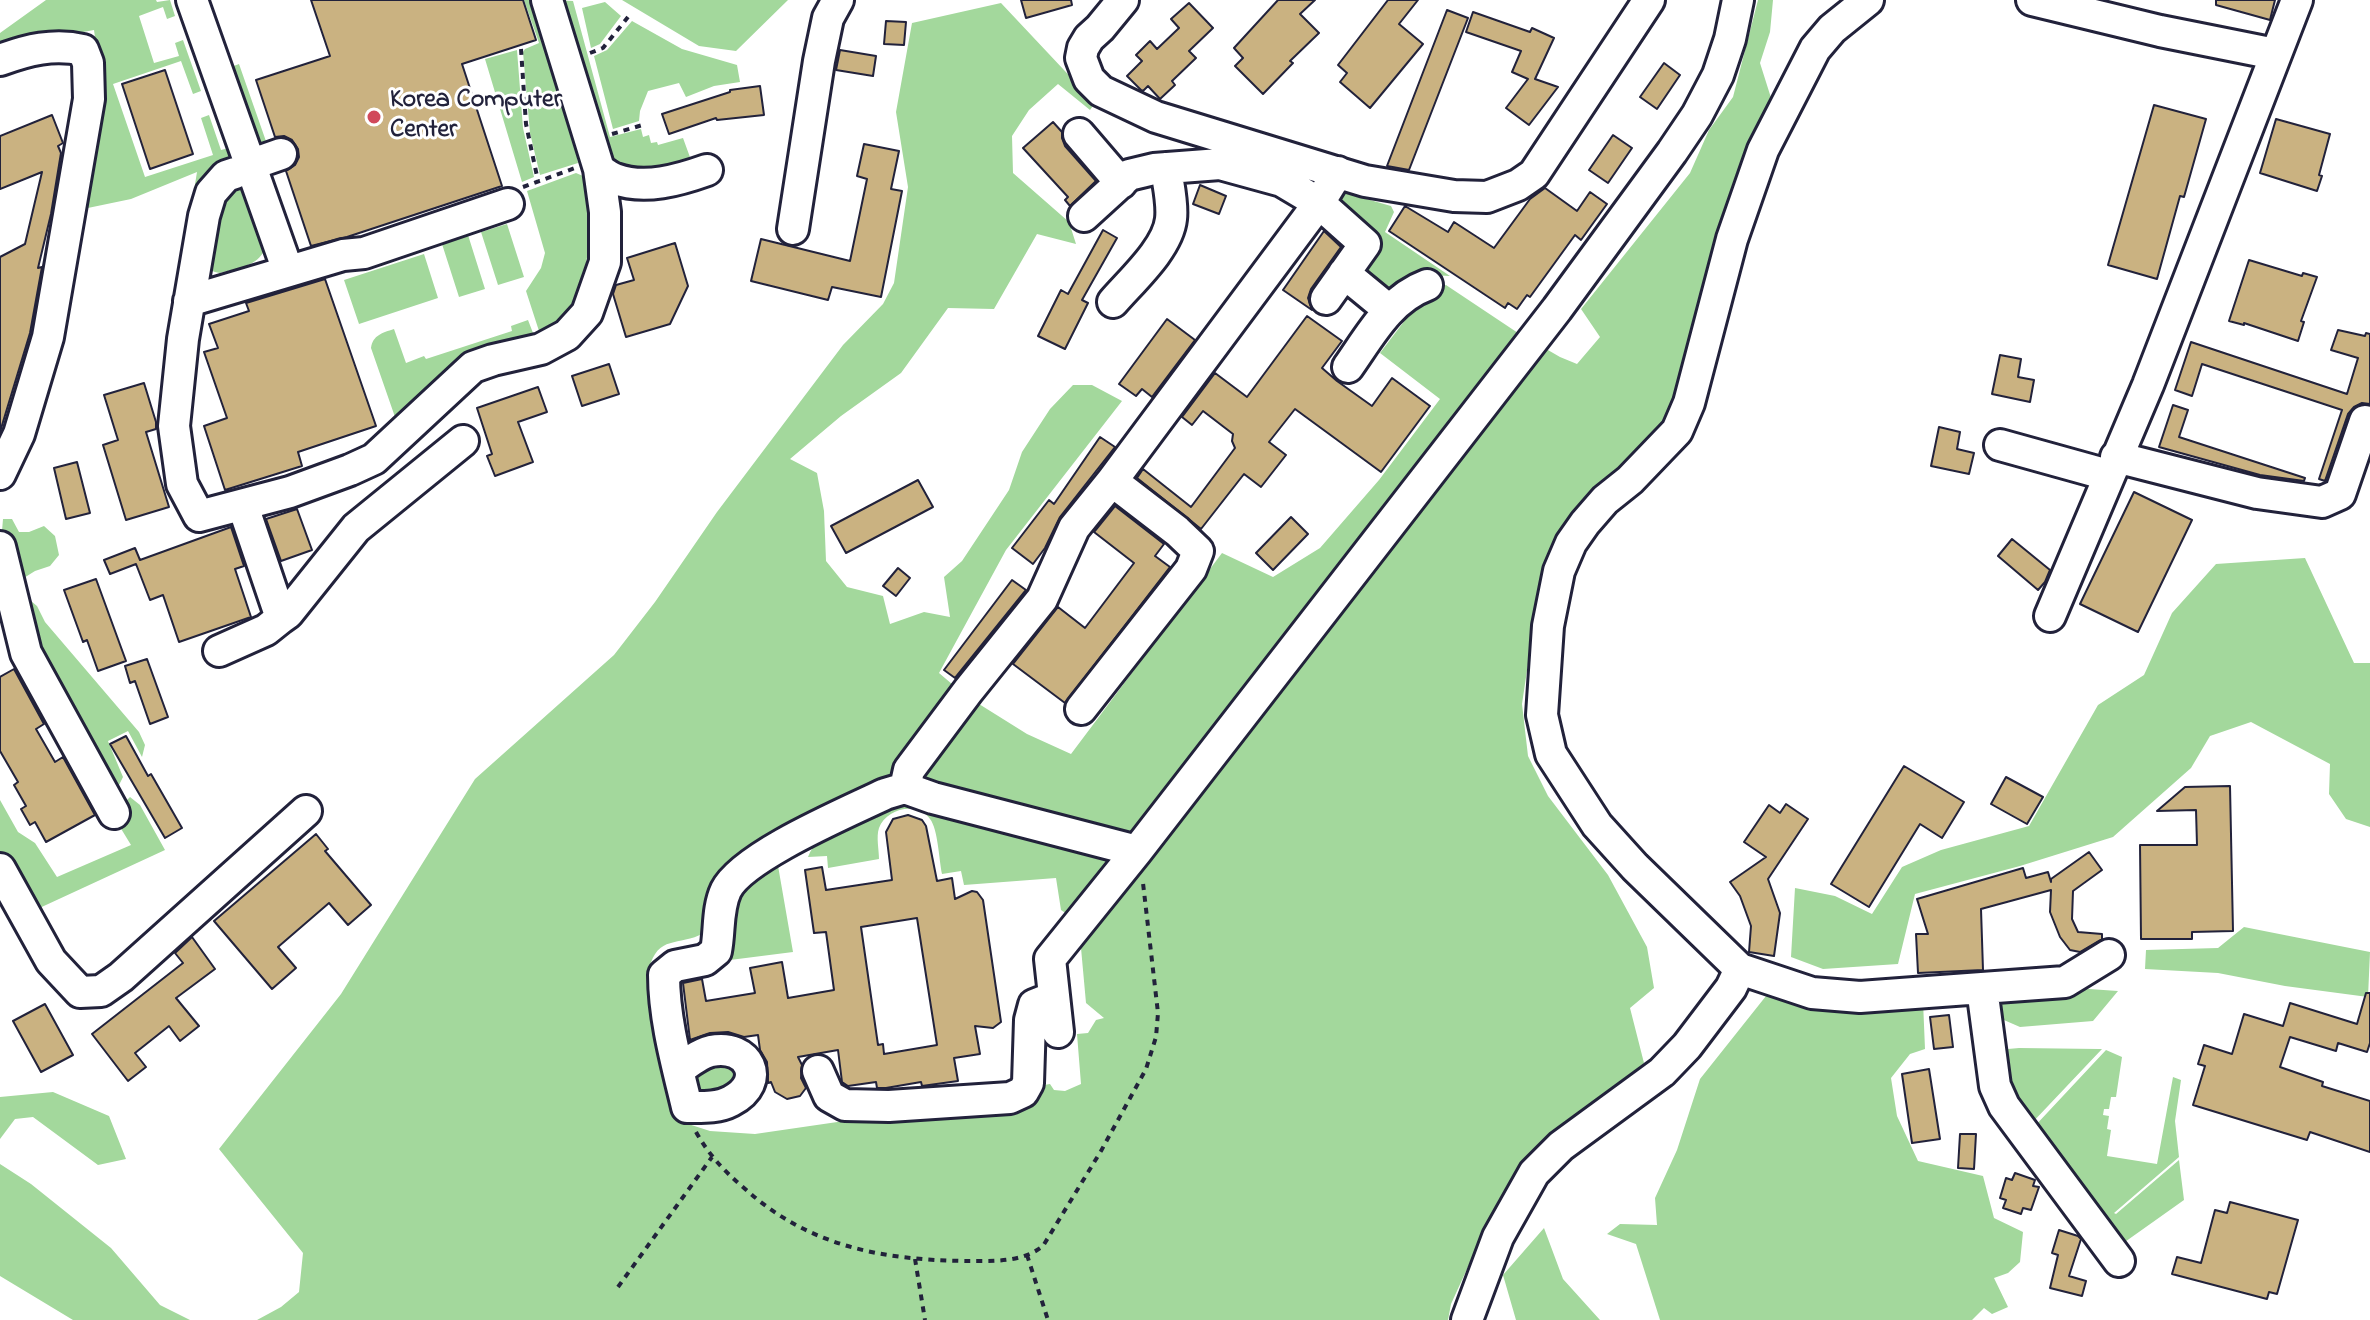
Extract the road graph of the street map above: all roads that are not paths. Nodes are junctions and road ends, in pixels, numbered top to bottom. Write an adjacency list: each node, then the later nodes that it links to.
1 (192, 0): 23 (street)
2 (547, 0): 13 (street)
3 (838, 0): 22 (street)
4 (1123, 0): 17 (street)
5 (1649, 0): 17 (street)
6 (1738, 0): 46 (street)
7 (1868, 0): 49 (street)
8 (2032, 0): 10 (street)
9 (2297, 0): 10 (street)
10 (2275, 54): 34 (street)
11 (0, 60): 35 (street)
12 (1079, 134): 18 (street)
13 (602, 154): 16 (street); 37 (street)
14 (259, 163): 27 (street)
15 (1166, 168): 18 (street); 19 (street); 28 (street)
16 (707, 170)
17 (1338, 172): 19 (street)
18 (1121, 183): 21 (street)
19 (1319, 203): 24 (street); 36 (street)
20 (508, 204): 23 (street)
21 (1084, 216)
22 (793, 229)
23 (288, 271): 27 (street)
24 (1344, 273): 26 (street); 29 (street)
25 (1427, 285): 29 (street)
26 (1326, 299)
27 (189, 301): 37 (street)
28 (1113, 302)
29 (1389, 310): 30 (street)
30 (1348, 367)
31 (2365, 421): 34 (street)
32 (463, 441): 40 (street)
33 (2000, 445): 34 (street)
34 (2112, 466): 39 (street)
35 (0, 474)
36 (1112, 481): 42 (street); 43 (street)
37 (243, 506): 40 (street)
38 (0, 547): 45 (street)
39 (2050, 616)
40 (281, 618): 41 (street)
41 (219, 651)
42 (1081, 709)
43 (905, 788): 46 (street); 53 (street)
44 (306, 811): 47 (street)
45 (114, 813)
46 (1137, 851): 51 (street)
47 (0, 869)
48 (2109, 955): 50 (street)
49 (1740, 969): 50 (street); 56 (street)
50 (1982, 988): 55 (street)
51 (1054, 997): 52 (street); 54 (street)
52 (1058, 1032)
53 (679, 1070): 53 (street)
54 (818, 1071)
55 (2119, 1261)
56 (1467, 1320)

